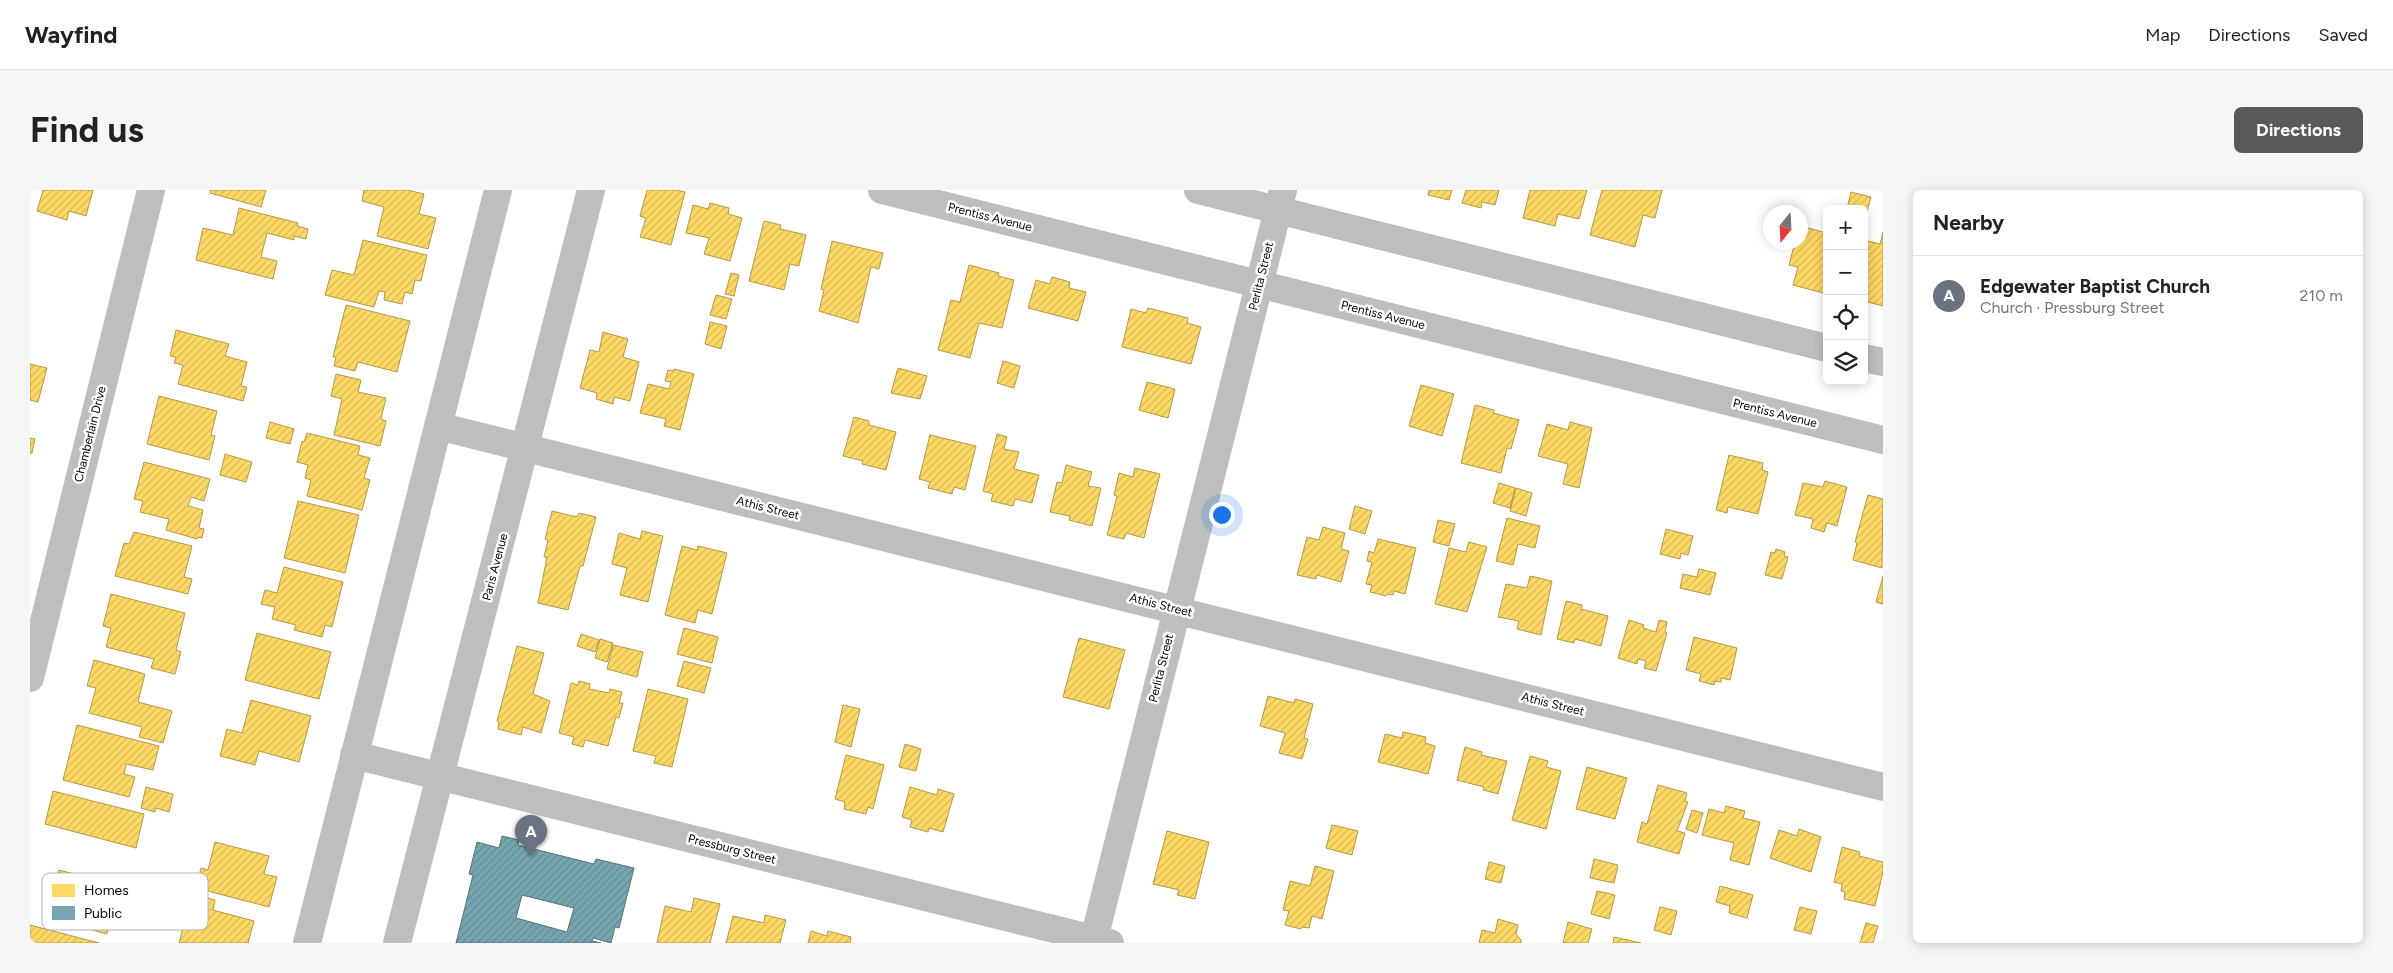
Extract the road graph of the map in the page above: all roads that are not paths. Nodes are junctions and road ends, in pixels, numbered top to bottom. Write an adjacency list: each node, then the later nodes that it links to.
1 (150, 190): 15 (street, Chamberlain Drive)
2 (498, 190): 11 (street)
3 (591, 190): 13 (street, Paris Avenue)
4 (882, 190): 7 (street, Prentiss Avenue)
5 (1198, 190): 6 (street)
6 (1280, 200): 7 (street, Perlita Street); 8 (street)
7 (1259, 284): 12 (street, Prentiss Avenue); 14 (street, Perlita Street)
8 (1823, 347)
9 (1868, 359): 10 (street)
10 (1883, 362)
11 (438, 426): 13 (street, Athis Street); 16 (street)
12 (1883, 440)
13 (526, 448): 14 (street, Athis Street); 17 (street, Paris Avenue)
14 (1176, 609): 18 (street, Athis Street); 19 (street, Perlita Street)
15 (30, 678)
16 (354, 755): 17 (street, Pressburg Street); 20 (street)
17 (440, 777): 19 (street, Pressburg Street); 21 (street, Paris Avenue)
18 (1883, 787)
19 (1099, 942)
20 (307, 943)
21 (397, 943)

